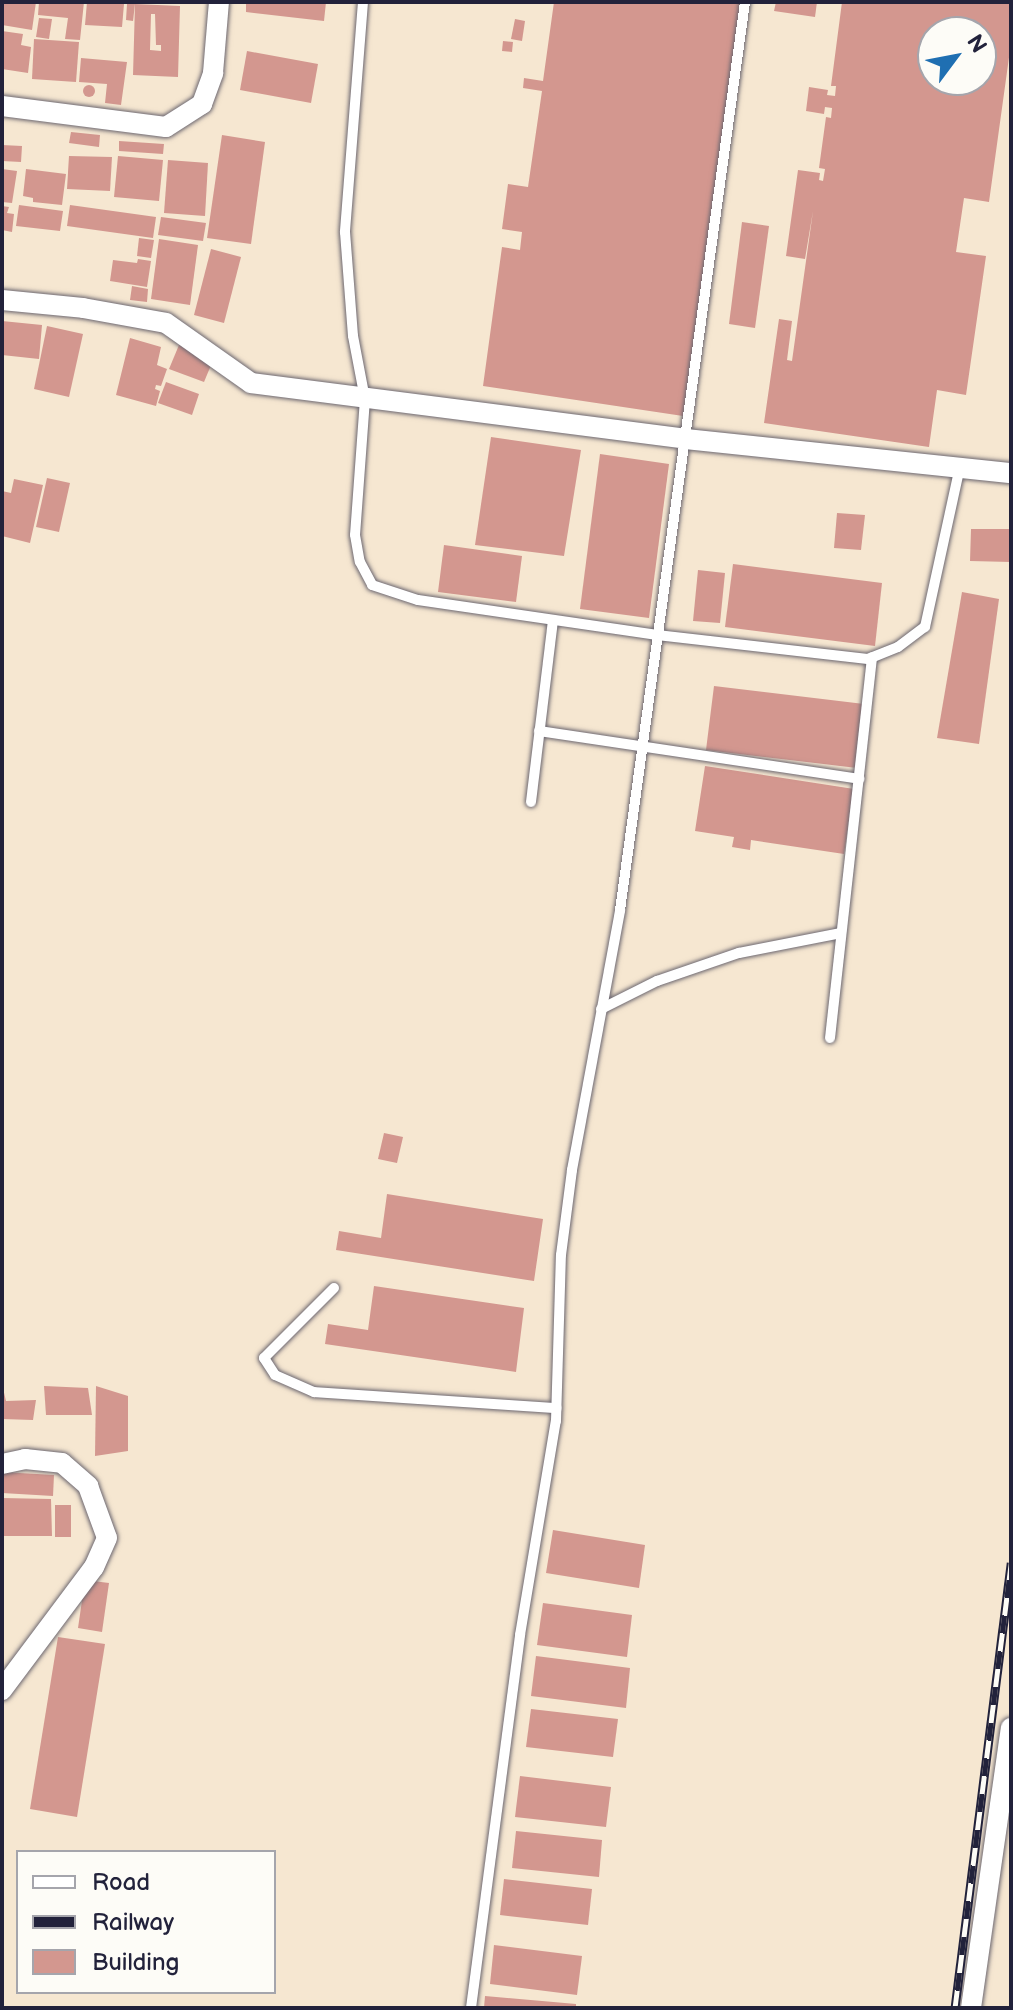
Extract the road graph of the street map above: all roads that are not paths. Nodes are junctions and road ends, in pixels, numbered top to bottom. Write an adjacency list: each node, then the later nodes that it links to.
1 (219, 2): 4 (street)
2 (363, 2): 6 (lane)
3 (745, 2): 7 (lane)
4 (2, 106)
5 (2, 300): 6 (street)
6 (365, 399): 7 (street); 10 (lane)
7 (686, 439): 8 (street); 11 (lane)
8 (960, 466): 9 (street); 12 (lane)
9 (1011, 473)
10 (553, 620): 11 (lane); 13 (lane)
11 (657, 635): 12 (lane); 14 (lane)
12 (872, 657): 15 (lane)
13 (539, 731): 14 (lane); 16 (lane)
14 (641, 746): 15 (lane); 18 (lane)
15 (859, 779): 17 (lane)
16 (531, 802)
17 (841, 933): 18 (lane); 19 (lane)
18 (601, 1009): 21 (lane)
19 (830, 1038)
20 (334, 1288): 21 (lane)
21 (556, 1408): 25 (lane)
22 (2, 1464): 23 (street)
23 (2, 1690)
24 (1011, 1728): 26 (street)
25 (471, 2008)
26 (971, 2008)

